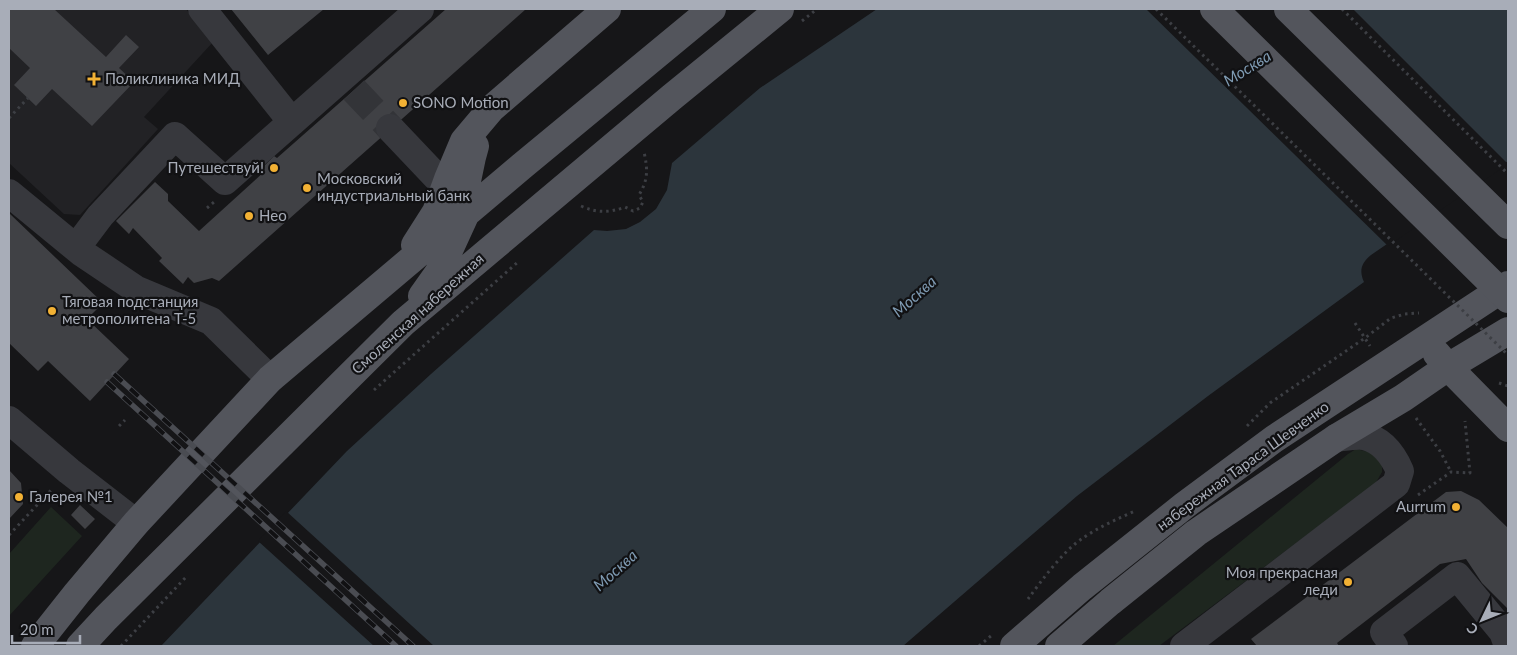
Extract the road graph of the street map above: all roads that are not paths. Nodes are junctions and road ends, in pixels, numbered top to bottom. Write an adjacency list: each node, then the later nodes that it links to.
1 (202, 9): 9 (street)
2 (420, 9): 9 (street)
3 (607, 9): 8 (main road)
4 (712, 9): 12 (main road)
5 (1214, 9): 20 (main road, bridge)
6 (1288, 9): 16 (main road)
7 (788, 17): 21 (main road, Смоленская набережная)
8 (491, 109): 11 (main road); 13 (main road)
9 (292, 122): 17 (street)
10 (390, 128): 13 (street)
11 (479, 135): 12 (main road); 15 (main road)
12 (538, 152): 15 (main road)
13 (445, 186): 18 (main road)
14 (9, 193): 17 (street)
15 (467, 211): 18 (main road); 21 (main road)
16 (1508, 226)
17 (76, 248): 25 (street)
18 (397, 271): 25 (main road)
19 (1508, 285): 23 (main road, набережная Тараса Шевченко)
20 (1508, 299)
21 (402, 323): 31 (main road, Смоленская набережная)
22 (1508, 331): 24 (main road, набережная Тараса Шевченко)
23 (1425, 340): 24 (main road); 32 (main road, набережная Тараса Шевченко)
24 (1448, 367): 27 (main road); 28 (main road, набережная Тараса Шевченко)
25 (270, 379): 29 (main road)
26 (9, 420): 29 (street)
27 (1508, 428)
28 (1336, 438): 33 (main road, набережная Тараса Шевченко); 34 (street)
29 (136, 523): 30 (main road)
30 (36, 646)
31 (80, 646)
32 (1014, 646)
33 (1059, 646)
34 (1184, 646)
35 (1394, 646): 36 (street)
36 (1508, 646)

